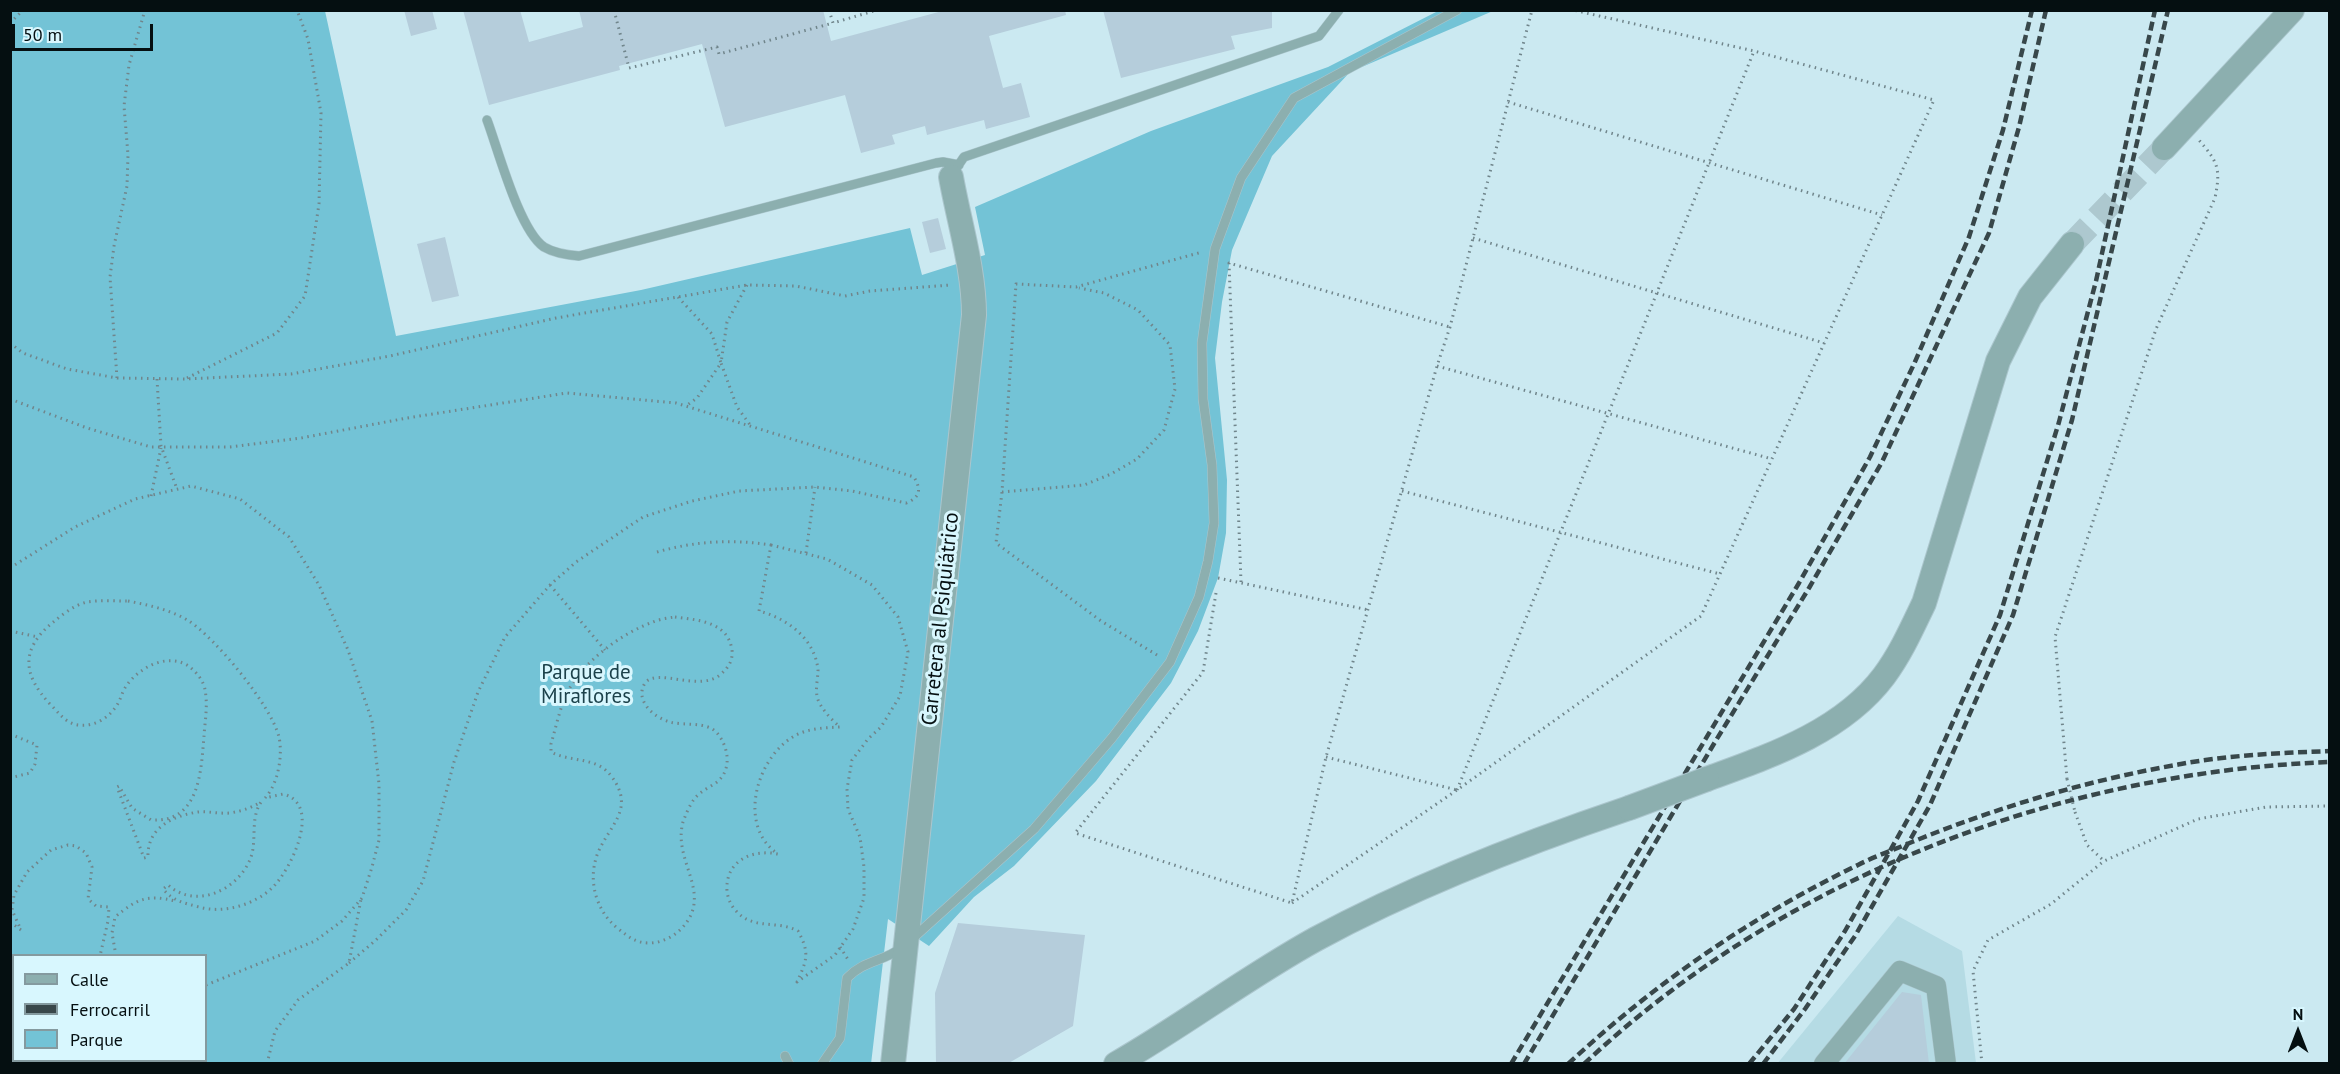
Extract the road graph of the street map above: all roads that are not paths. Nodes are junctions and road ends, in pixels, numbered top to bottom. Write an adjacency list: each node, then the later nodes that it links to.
1 (1339, 10): 6 (lane)
2 (1457, 10): 8 (lane)
3 (2292, 10): 5 (street)
4 (487, 120): 6 (lane)
5 (2164, 148)
6 (955, 171): 8 (street, Carretera al Psiquiátrico)
7 (2073, 244): 11 (street, bridge)
8 (907, 943): 9 (lane); 10 (street, Carretera al Psiquiátrico)
9 (822, 1064)
10 (893, 1064)
11 (1116, 1064)
12 (1824, 1064): 13 (street)
13 (1946, 1064)

